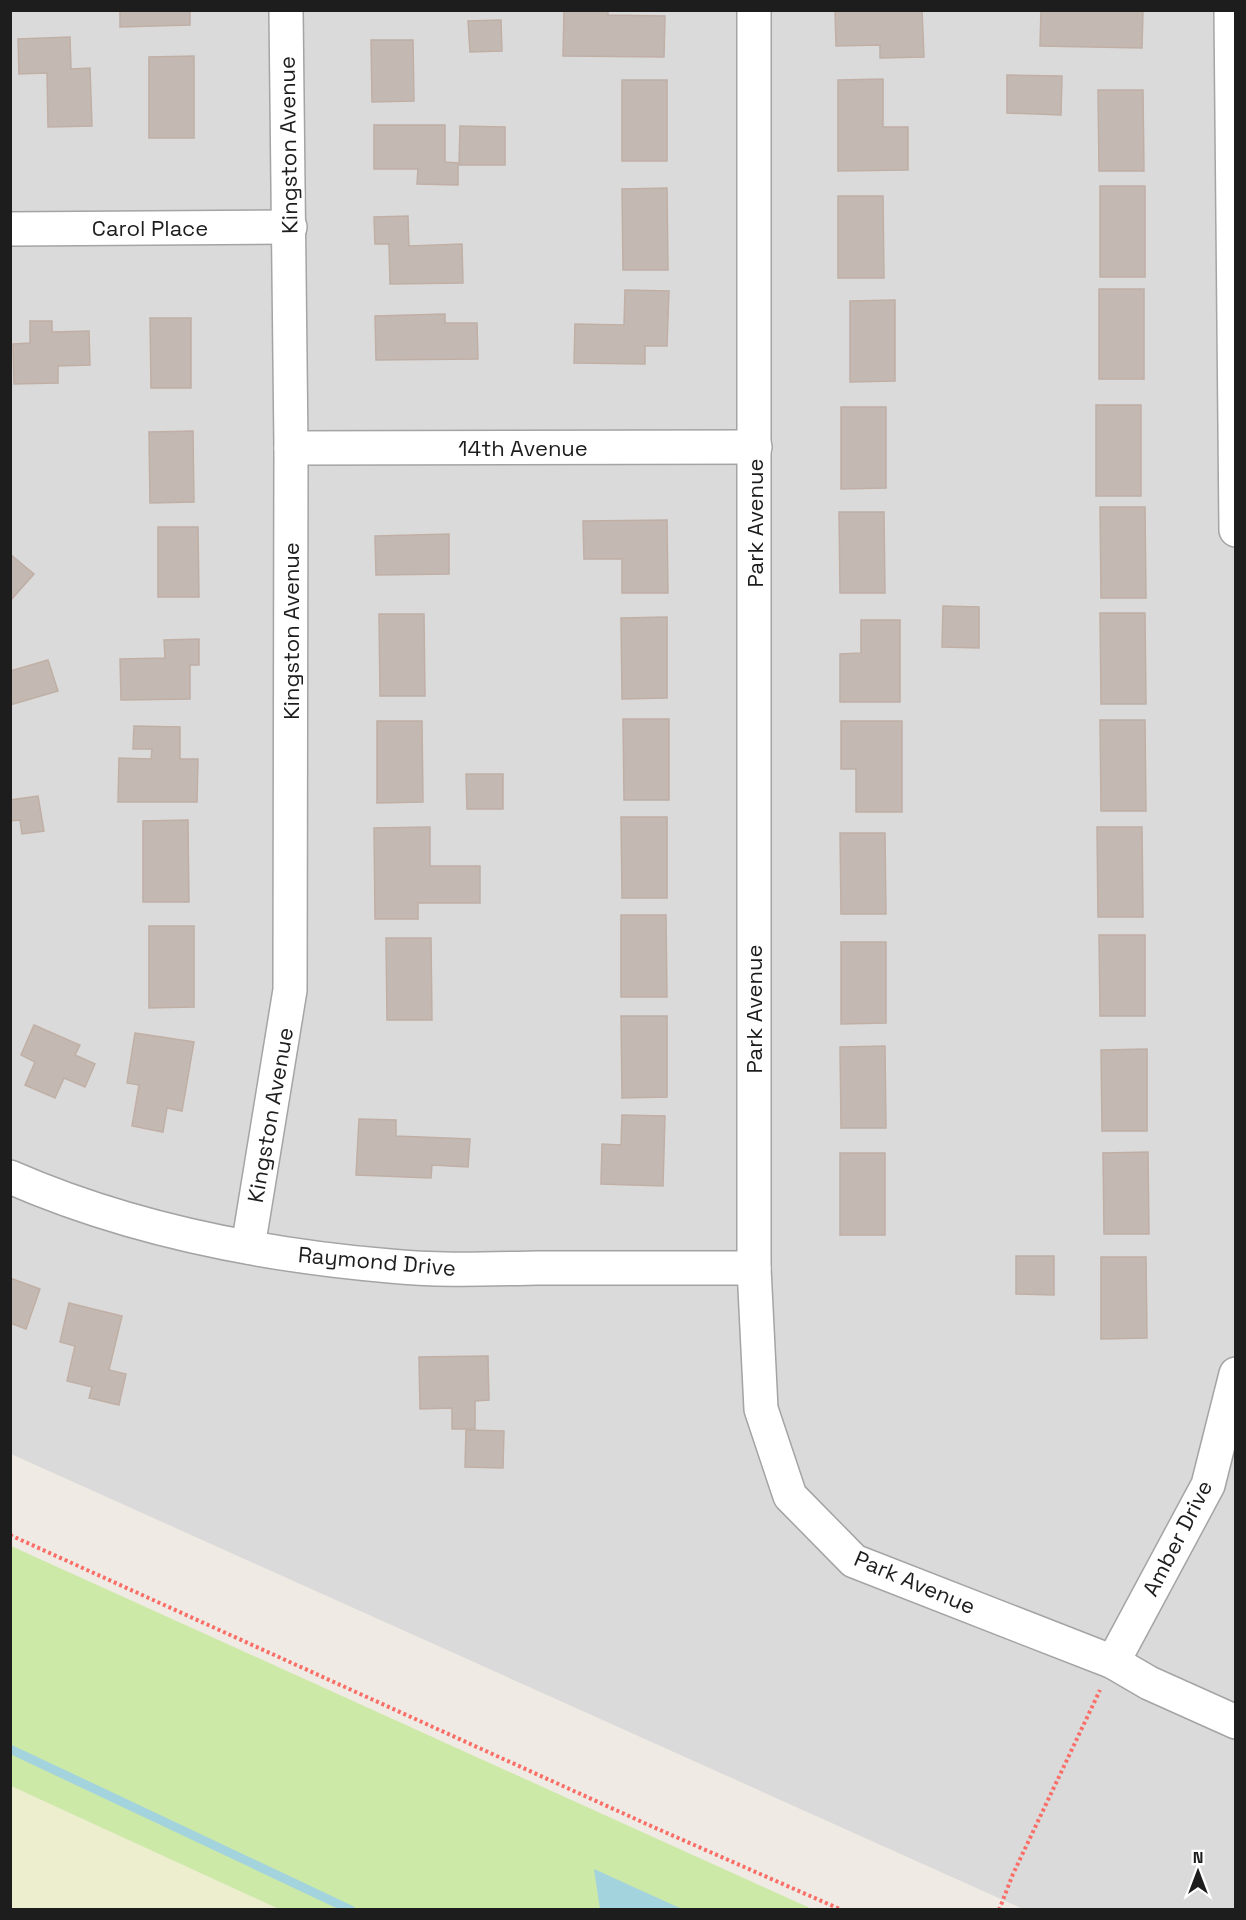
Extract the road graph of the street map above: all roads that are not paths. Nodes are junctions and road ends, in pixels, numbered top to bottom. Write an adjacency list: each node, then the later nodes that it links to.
1 (286, 10): 4 (street, Kingston Avenue)
2 (754, 10): 6 (street, Park Avenue)
3 (1231, 10): 8 (street)
4 (290, 227): 5 (street, Carol Place); 7 (street, Kingston Avenue)
5 (10, 229)
6 (755, 447): 7 (street, 14th Avenue); 11 (street, Park Avenue)
7 (291, 448): 10 (street, Kingston Avenue)
8 (1236, 530)
9 (10, 1176): 10 (street, Raymond Drive)
10 (248, 1247): 11 (street, Raymond Drive)
11 (754, 1268): 13 (street, Park Avenue)
12 (1236, 1374): 13 (street, Amber Drive)
13 (1108, 1673): 14 (street, Park Avenue)
14 (1236, 1722)

